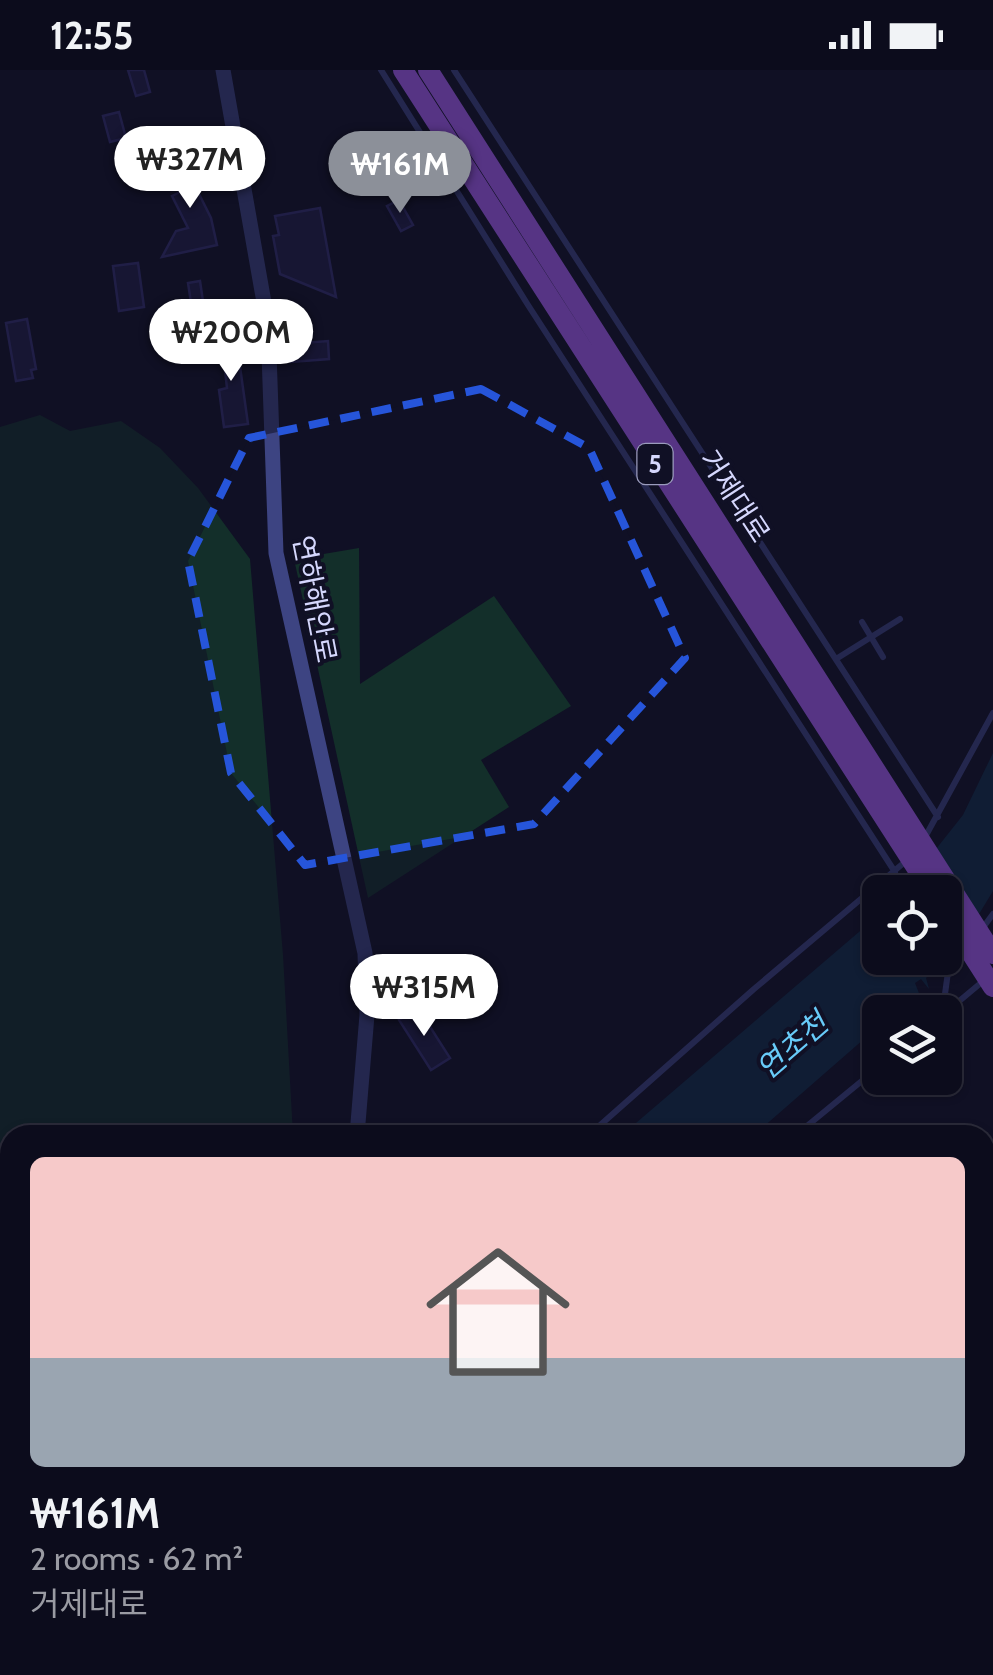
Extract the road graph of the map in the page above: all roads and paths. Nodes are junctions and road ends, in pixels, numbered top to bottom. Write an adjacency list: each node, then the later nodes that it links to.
1 (223, 70): 22 (street, 연하해안로)
2 (381, 70): 13 (lane)
3 (403, 70): 13 (main road, 거제대로 / 5)
4 (428, 70): 13 (main road, 거제대로 / 5)
5 (454, 70): 10 (lane)
6 (900, 619): 8 (lane)
7 (862, 622): 8 (lane)
8 (871, 637): 9 (lane); 10 (lane)
9 (883, 656)
10 (836, 659): 12 (lane)
11 (993, 714): 12 (lane)
12 (938, 817): 13 (lane)
13 (909, 857): 14 (main road, 거제대로 / 5); 17 (main road, 거제대로 / 5); 23 (lane)
14 (921, 875)
15 (993, 914): 19 (lane)
16 (962, 938): 18 (main road)
17 (993, 954)
18 (990, 982): 20 (lane)
19 (947, 995)
20 (962, 1000)
21 (862, 1081): 24 (lane)
22 (358, 1125)
23 (600, 1125)
24 (808, 1125)

